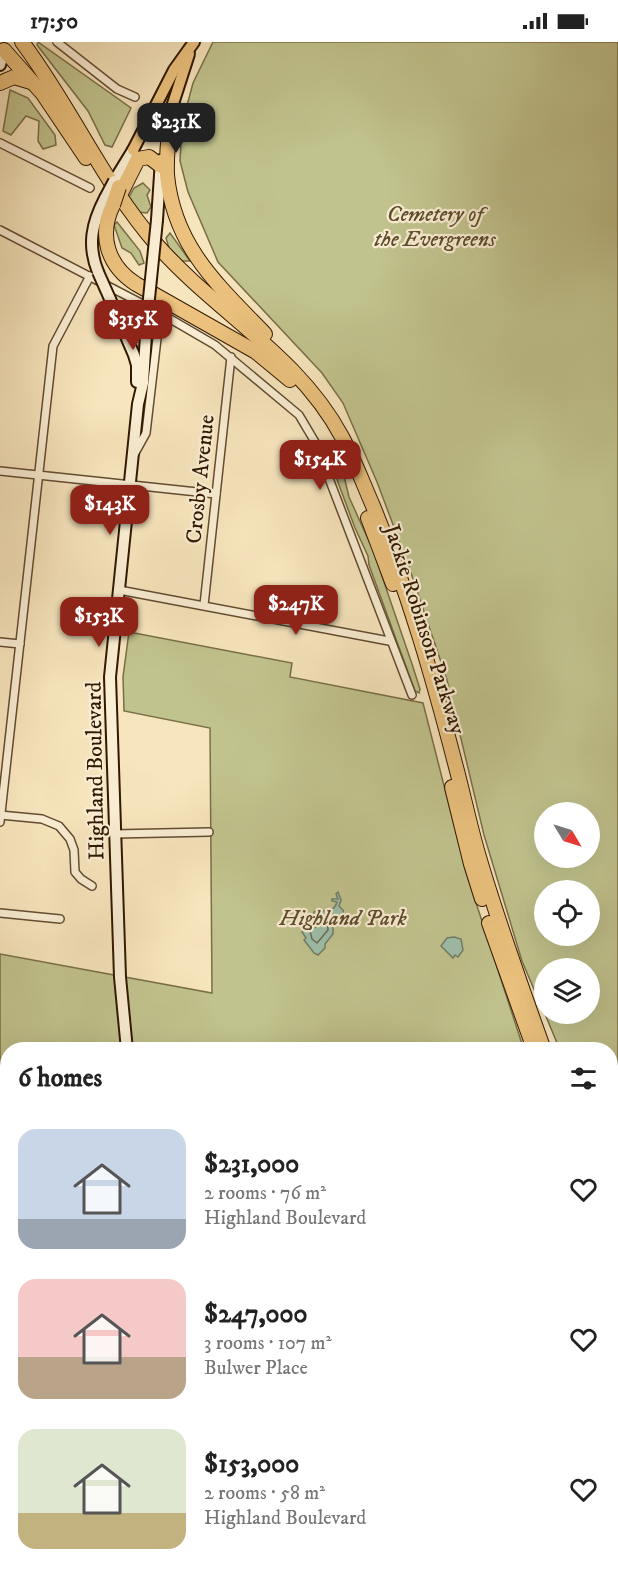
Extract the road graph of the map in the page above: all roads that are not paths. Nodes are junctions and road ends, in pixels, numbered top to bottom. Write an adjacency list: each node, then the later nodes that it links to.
1 (22, 42): 9 (highway)
2 (57, 42): 8 (street)
3 (192, 43): 10 (main road, Highland Boulevard); 12 (main road, Highland Boulevard)
4 (4, 46): 5 (main road); 7 (highway, Jackie Robinson Parkway); 9 (highway)
5 (0, 65)
6 (0, 83): 7 (highway)
7 (36, 84): 24 (highway, Jackie Robinson Parkway)
8 (135, 98)
9 (62, 103): 24 (highway, Jackie Robinson Parkway)
10 (171, 110): 13 (main road, Highland Boulevard); 24 (highway)
11 (0, 142): 15 (street)
12 (133, 150): 14 (highway)
13 (161, 166): 14 (highway); 22 (main road, Highland Boulevard, bridge)
14 (126, 171): 16 (highway, bridge)
15 (90, 188)
16 (106, 210): 18 (main road, Highland Boulevard); 24 (highway)
17 (0, 230): 18 (street)
18 (94, 274): 19 (main road, Highland Boulevard, bridge); 28 (street)
19 (113, 295): 20 (street, Jackie Robinson Parkway); 21 (main road, Highland Boulevard)
20 (160, 313): 23 (street, Jackie Robinson Parkway); 26 (street, Highland Boulevard)
21 (117, 316): 22 (main road); 25 (main road, Highland Boulevard)
22 (147, 319): 25 (main road, Highland Boulevard)
23 (231, 357): 30 (street, Crosby Avenue); 33 (street, Jackie Robinson Parkway)
24 (295, 379): 45 (highway, Jackie Robinson Parkway); 46 (highway, Jackie Robinson Parkway)
25 (138, 404): 26 (main road, Highland Boulevard)
26 (133, 456): 29 (main road, Highland Boulevard)
27 (0, 471): 28 (street)
28 (38, 476): 29 (street); 35 (street)
29 (129, 485): 30 (street); 31 (main road, Highland Boulevard)
30 (216, 494): 32 (street, Crosby Avenue)
31 (119, 590): 32 (street); 40 (main road, Highland Boulevard)
32 (204, 605): 33 (street)
33 (389, 641): 36 (street, Jackie Robinson Parkway)
34 (0, 642): 35 (street)
35 (20, 644): 37 (street)
36 (412, 695)
37 (0, 815): 38 (street); 41 (street)
38 (0, 822)
39 (209, 832): 40 (street)
40 (115, 834): 44 (main road, Highland Boulevard)
41 (92, 886)
42 (0, 913): 43 (street)
43 (60, 919)
44 (126, 1042)
45 (532, 1042)
46 (541, 1042)

